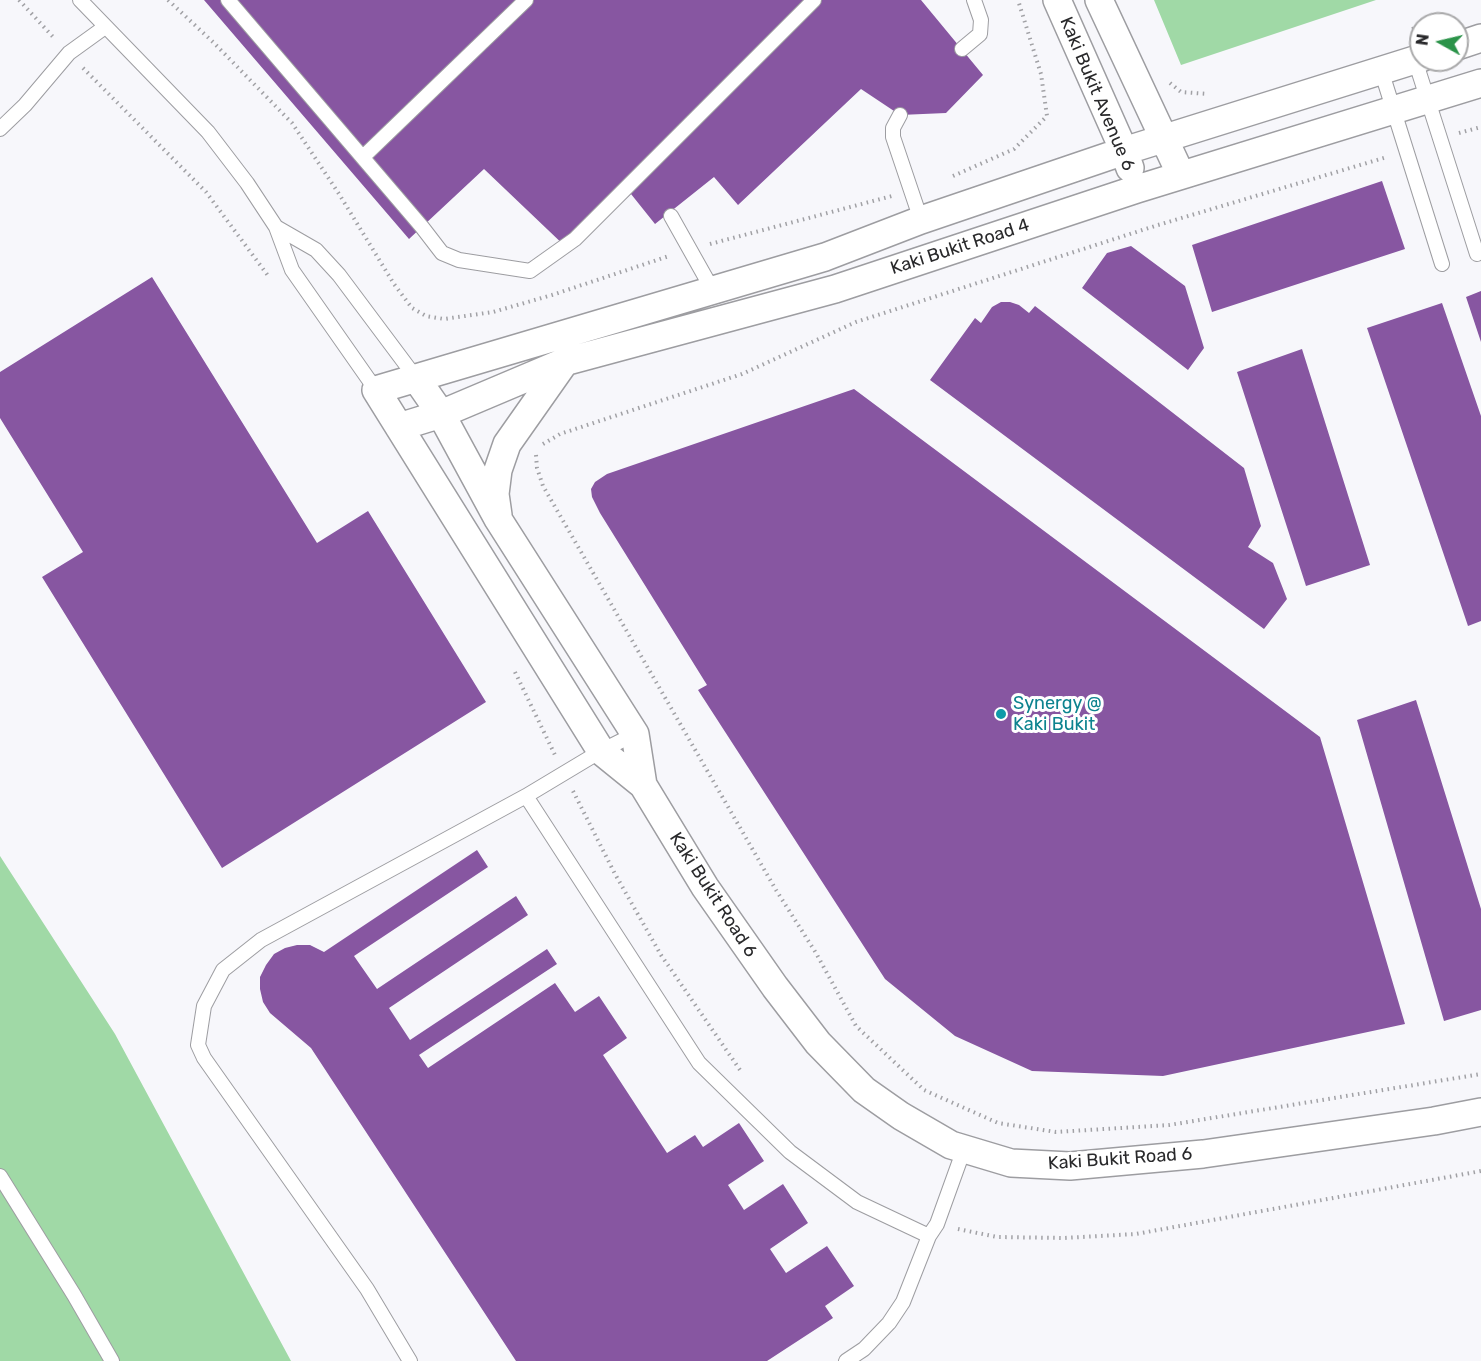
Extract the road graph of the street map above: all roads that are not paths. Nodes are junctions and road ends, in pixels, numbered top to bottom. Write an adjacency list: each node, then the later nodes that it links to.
1 (80, 0): 8 (lane)
2 (228, 0): 20 (lane)
3 (526, 0): 20 (lane)
4 (814, 0): 20 (lane)
5 (974, 0): 9 (lane)
6 (1057, 0): 19 (street, Kaki Bukit Avenue 6)
7 (1099, 0): 18 (street)
8 (105, 27): 17 (lane); 25 (lane)
9 (962, 49)
10 (1409, 62): 11 (street, Kaki Bukit Road 4)
11 (1381, 70): 15 (lane); 18 (street, Kaki Bukit Road 4)
12 (1421, 72): 14 (lane)
13 (1481, 83): 14 (street, Kaki Bukit Road 4)
14 (1428, 100): 15 (street, Kaki Bukit Road 4); 26 (lane)
15 (1394, 110): 21 (street, Kaki Bukit Road 4); 27 (lane)
16 (900, 115): 24 (lane)
17 (0, 129)
18 (1164, 138): 19 (street, Kaki Bukit Road 4); 21 (street)
19 (1124, 151): 22 (street, Kaki Bukit Avenue 6); 24 (street, Kaki Bukit Road 4)
20 (363, 157)
21 (1181, 175): 22 (street, Kaki Bukit Road 4)
22 (1137, 189): 29 (street, Kaki Bukit Road 4)
23 (671, 216): 28 (lane)
24 (921, 220): 28 (street, Kaki Bukit Road 4)
25 (276, 227): 30 (lane); 31 (lane)
26 (1477, 254)
27 (1443, 264)
28 (712, 289): 30 (street, Kaki Bukit Road 4)
29 (564, 362): 32 (street, Kaki Bukit Road 4); 34 (street)
30 (416, 378): 31 (street, Kaki Bukit Road 4); 32 (street)
31 (376, 390): 33 (street)
32 (441, 414): 33 (street, Kaki Bukit Road 4); 34 (street, Kaki Bukit Road 6)
33 (399, 427): 36 (street, Kaki Bukit Road 6)
34 (498, 519): 35 (street, Kaki Bukit Road 6)
35 (635, 734): 36 (lane); 37 (street, Kaki Bukit Road 6)
36 (601, 751): 37 (street, Kaki Bukit Road 6); 38 (lane)
37 (643, 785): 40 (street, Kaki Bukit Road 6)
38 (526, 796): 42 (lane); 44 (lane)
39 (1481, 1112): 40 (street, Kaki Bukit Road 6)
40 (964, 1149): 42 (lane)
41 (0, 1176): 43 (lane)
42 (933, 1230): 45 (lane)
43 (112, 1361)
44 (410, 1361)
45 (846, 1361)

